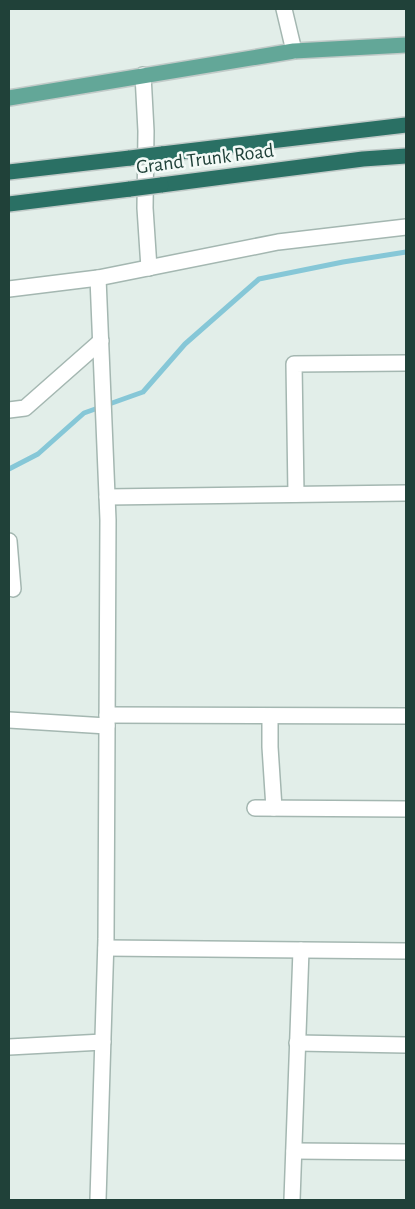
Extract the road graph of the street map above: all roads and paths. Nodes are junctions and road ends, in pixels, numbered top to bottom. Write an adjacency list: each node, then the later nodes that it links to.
1 (284, 9): 3 (street)
2 (406, 45): 3 (main road)
3 (294, 51): 4 (main road)
4 (143, 75): 5 (main road); 11 (street)
5 (9, 98)
6 (406, 125): 8 (highway, Grand Trunk Road, bridge)
7 (406, 156): 9 (highway, Grand Trunk Road, bridge)
8 (9, 172)
9 (9, 204)
10 (406, 226): 11 (street)
11 (149, 268): 12 (street)
12 (98, 278): 13 (street); 14 (street)
13 (9, 289)
14 (101, 341): 16 (street); 19 (street)
15 (406, 363): 18 (street)
16 (9, 410)
17 (406, 493): 18 (street)
18 (296, 494): 19 (street)
19 (108, 497): 25 (street)
20 (9, 541): 21 (street)
21 (13, 589)
22 (270, 716): 23 (street); 25 (street); 27 (street)
23 (406, 716)
24 (9, 720): 25 (street)
25 (107, 721): 29 (street)
26 (255, 808): 27 (street)
27 (274, 808): 28 (street)
28 (406, 809)
29 (106, 948): 30 (street); 32 (street)
30 (301, 950): 31 (street); 33 (street)
31 (406, 951)
32 (103, 1042): 35 (street); 38 (street)
33 (298, 1043): 34 (street); 36 (street)
34 (406, 1045)
35 (9, 1047)
36 (294, 1151): 37 (street); 39 (street)
37 (406, 1152)
38 (98, 1200)
39 (292, 1200)

